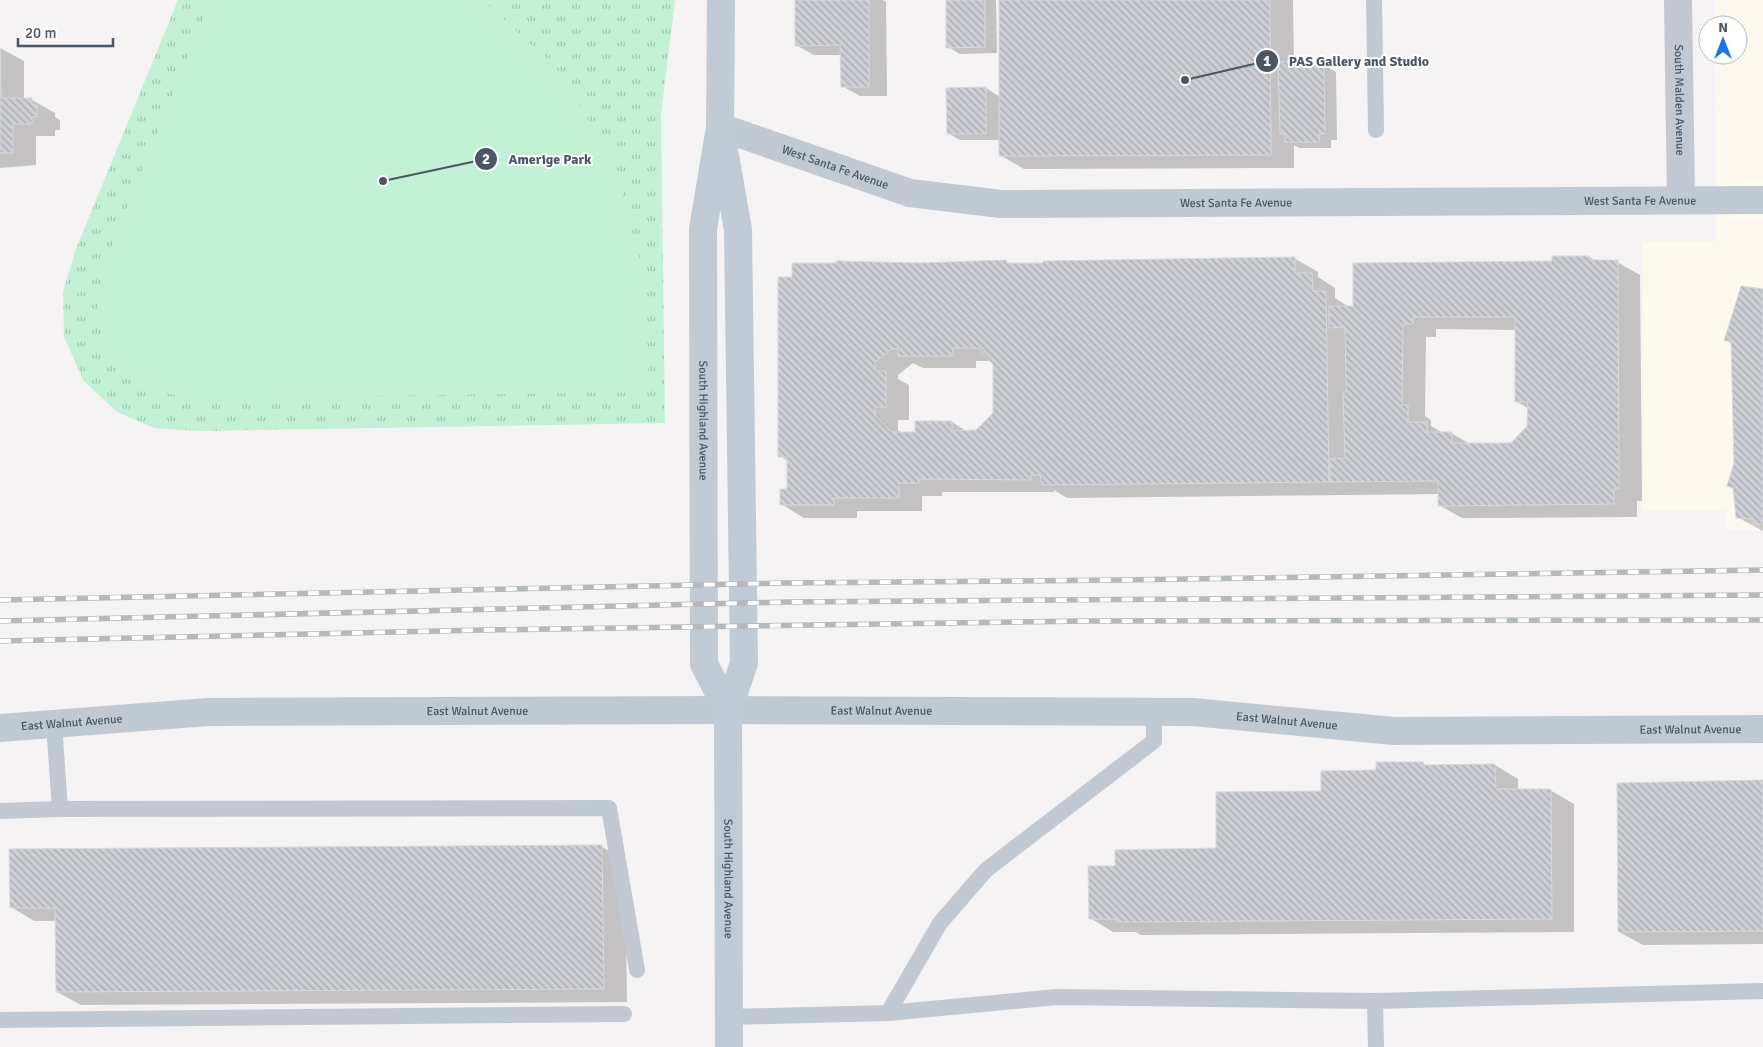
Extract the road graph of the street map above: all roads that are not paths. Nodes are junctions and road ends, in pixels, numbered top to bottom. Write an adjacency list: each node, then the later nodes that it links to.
1 (721, 0): 4 (street, South Highland Avenue)
2 (1374, 0): 5 (lane)
3 (1678, 0): 6 (street, South Malden Avenue)
4 (720, 127): 6 (street, West Santa Fe Avenue); 8 (street, South Highland Avenue); 8 (street, South Highland Avenue)
5 (1376, 130)
6 (1681, 200): 7 (street, West Santa Fe Avenue)
7 (1763, 200)
8 (728, 710): 9 (street, East Walnut Avenue); 10 (street, East Walnut Avenue); 20 (street, South Highland Avenue)
9 (1154, 712): 12 (street, East Walnut Avenue); 18 (lane)
10 (54, 724): 11 (street, East Walnut Avenue); 13 (lane)
11 (0, 728)
12 (1763, 729)
13 (60, 809): 14 (lane); 15 (lane)
14 (0, 811)
15 (637, 970)
16 (1763, 992): 17 (lane)
17 (1375, 1001): 18 (lane); 23 (lane)
18 (888, 1013): 20 (lane)
19 (624, 1014): 21 (lane)
20 (729, 1017): 22 (street, South Highland Avenue)
21 (0, 1020)
22 (729, 1047)
23 (1376, 1047)

